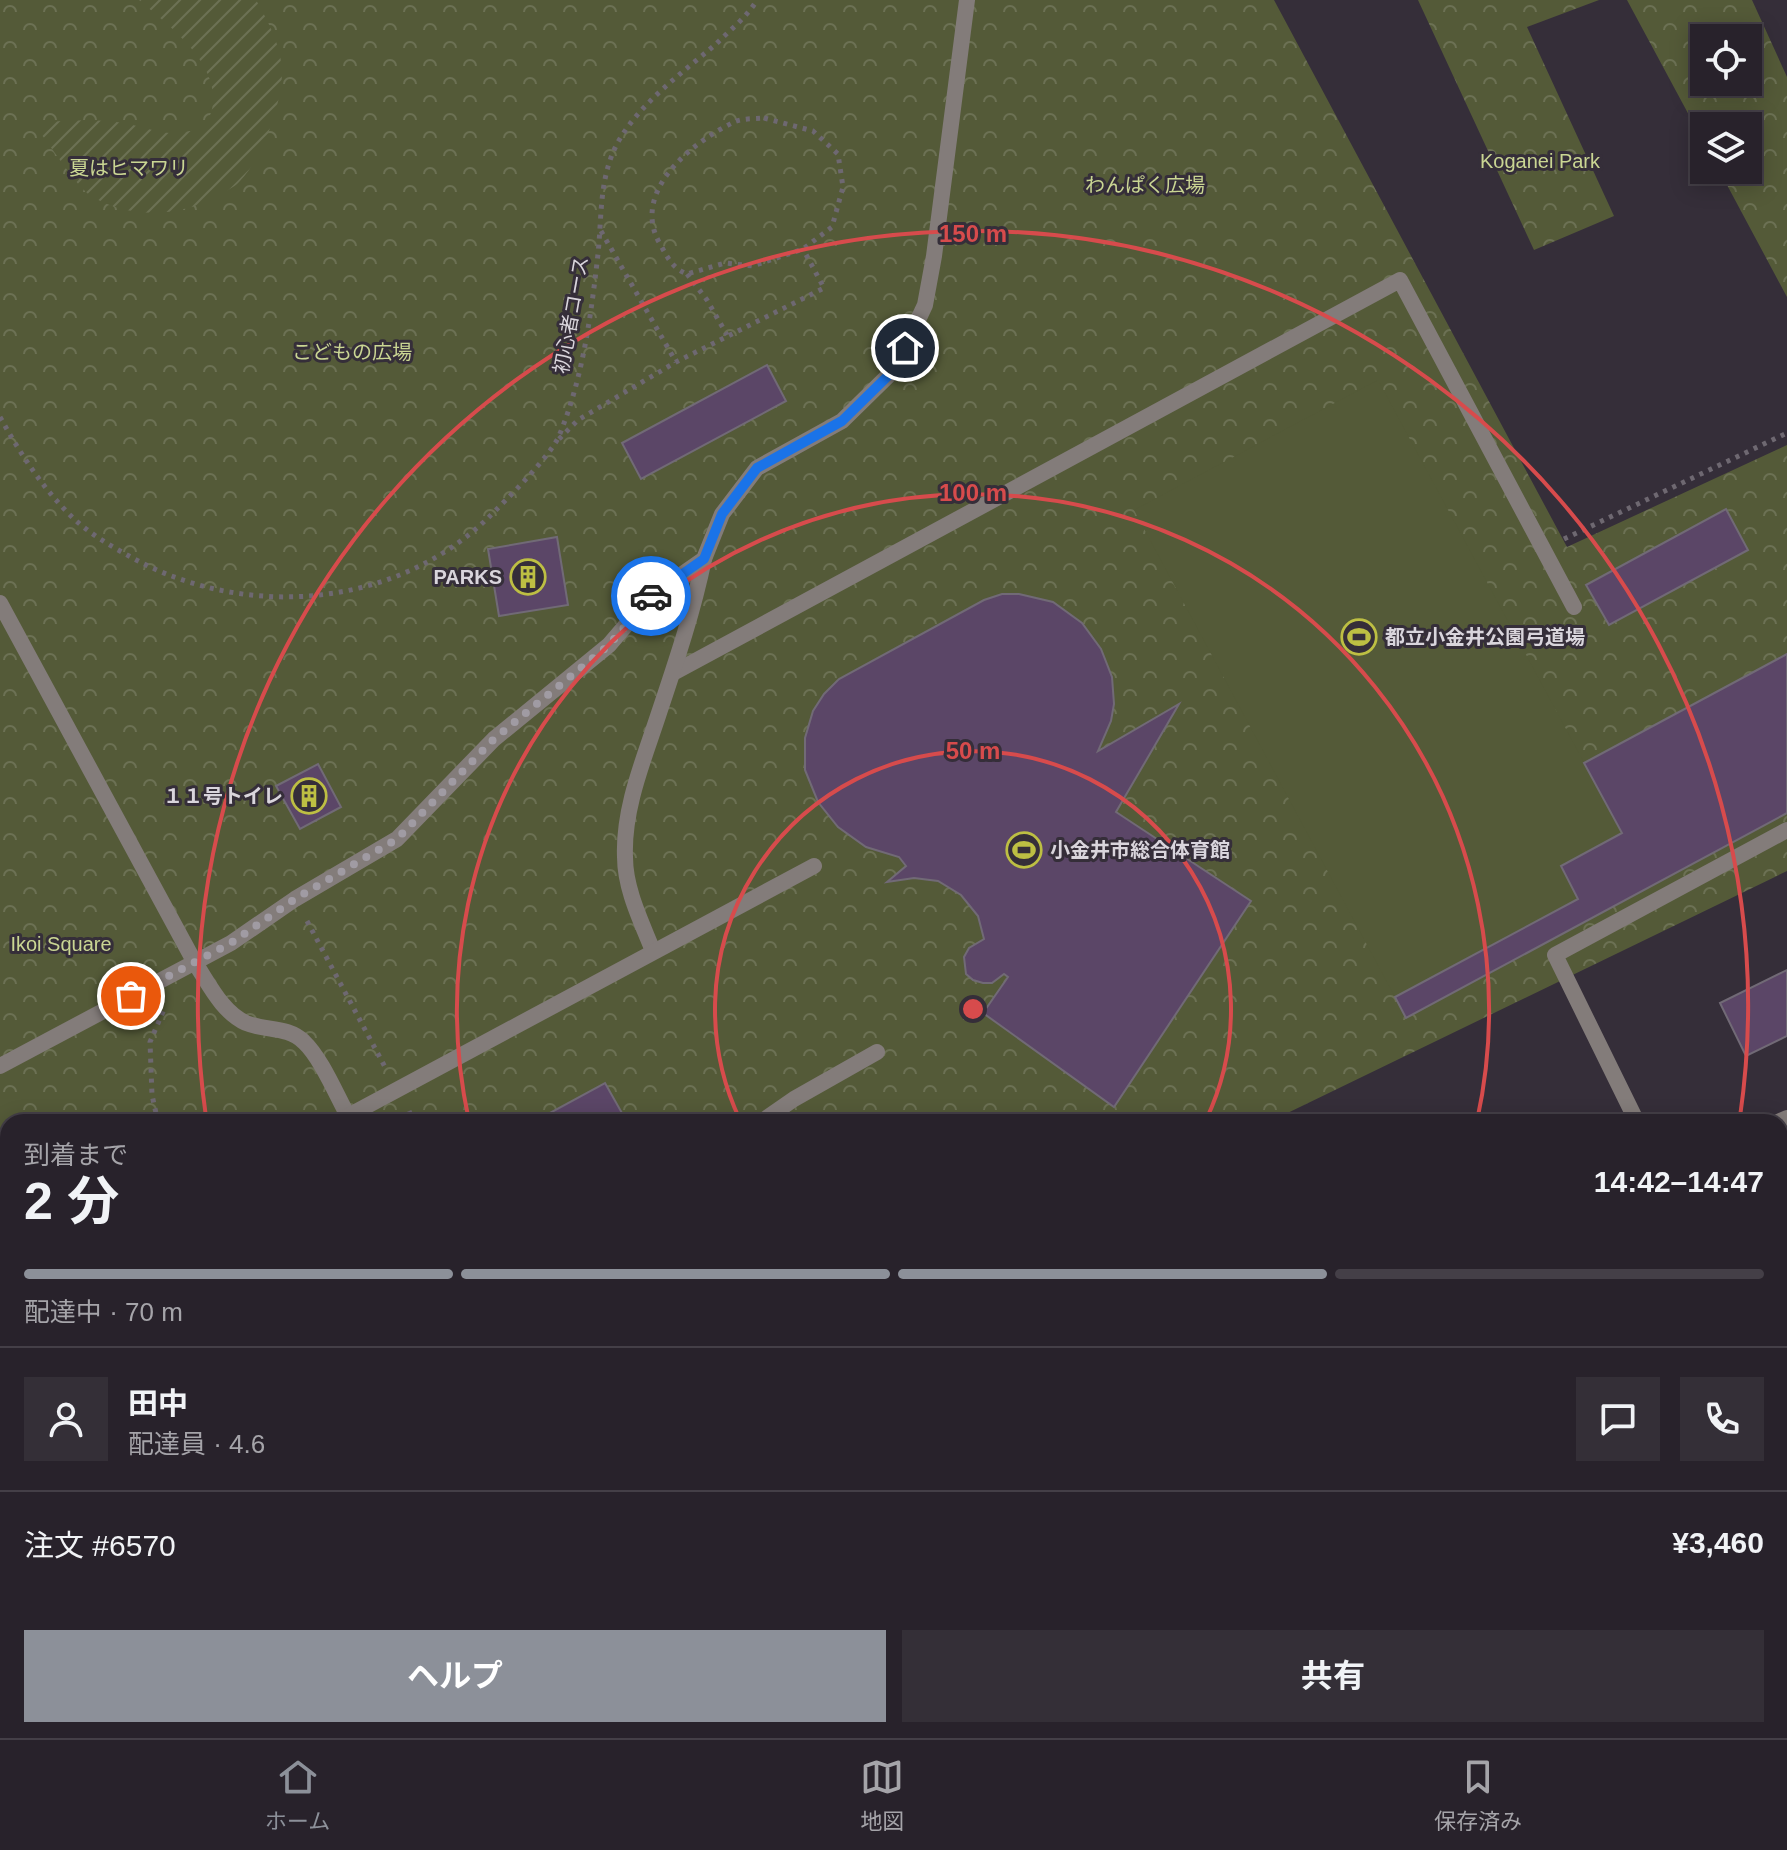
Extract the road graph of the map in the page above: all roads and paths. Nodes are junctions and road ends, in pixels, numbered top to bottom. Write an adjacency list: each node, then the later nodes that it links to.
1 (757, 0): 3 (path, 初心者コース)
2 (967, 0): 12 (street)
3 (600, 229): 7 (path); 10 (path, 初心者コース)
4 (803, 249): 5 (path); 5 (path); 6 (path)
5 (687, 274): 6 (path)
6 (727, 335): 7 (path)
7 (676, 362): 10 (path)
8 (0, 417): 10 (path, 初心者コース)
9 (1787, 433): 11 (path)
10 (558, 439)
11 (1541, 549): 14 (street); 15 (street)
12 (704, 559): 15 (street); 18 (street)
13 (0, 603): 20 (street)
14 (1574, 607)
15 (673, 673): 19 (street)
16 (1787, 830): 29 (street)
17 (814, 866): 19 (street)
18 (295, 899): 20 (street); 24 (path)
19 (653, 951): 24 (street)
20 (195, 963): 21 (street); 26 (street)
21 (157, 983): 23 (street); 25 (path)
22 (877, 1052): 28 (street)
23 (0, 1066)
24 (397, 1090): 27 (street)
25 (156, 1114)
26 (340, 1114)
27 (351, 1114)
28 (772, 1114)
29 (1633, 1114)

